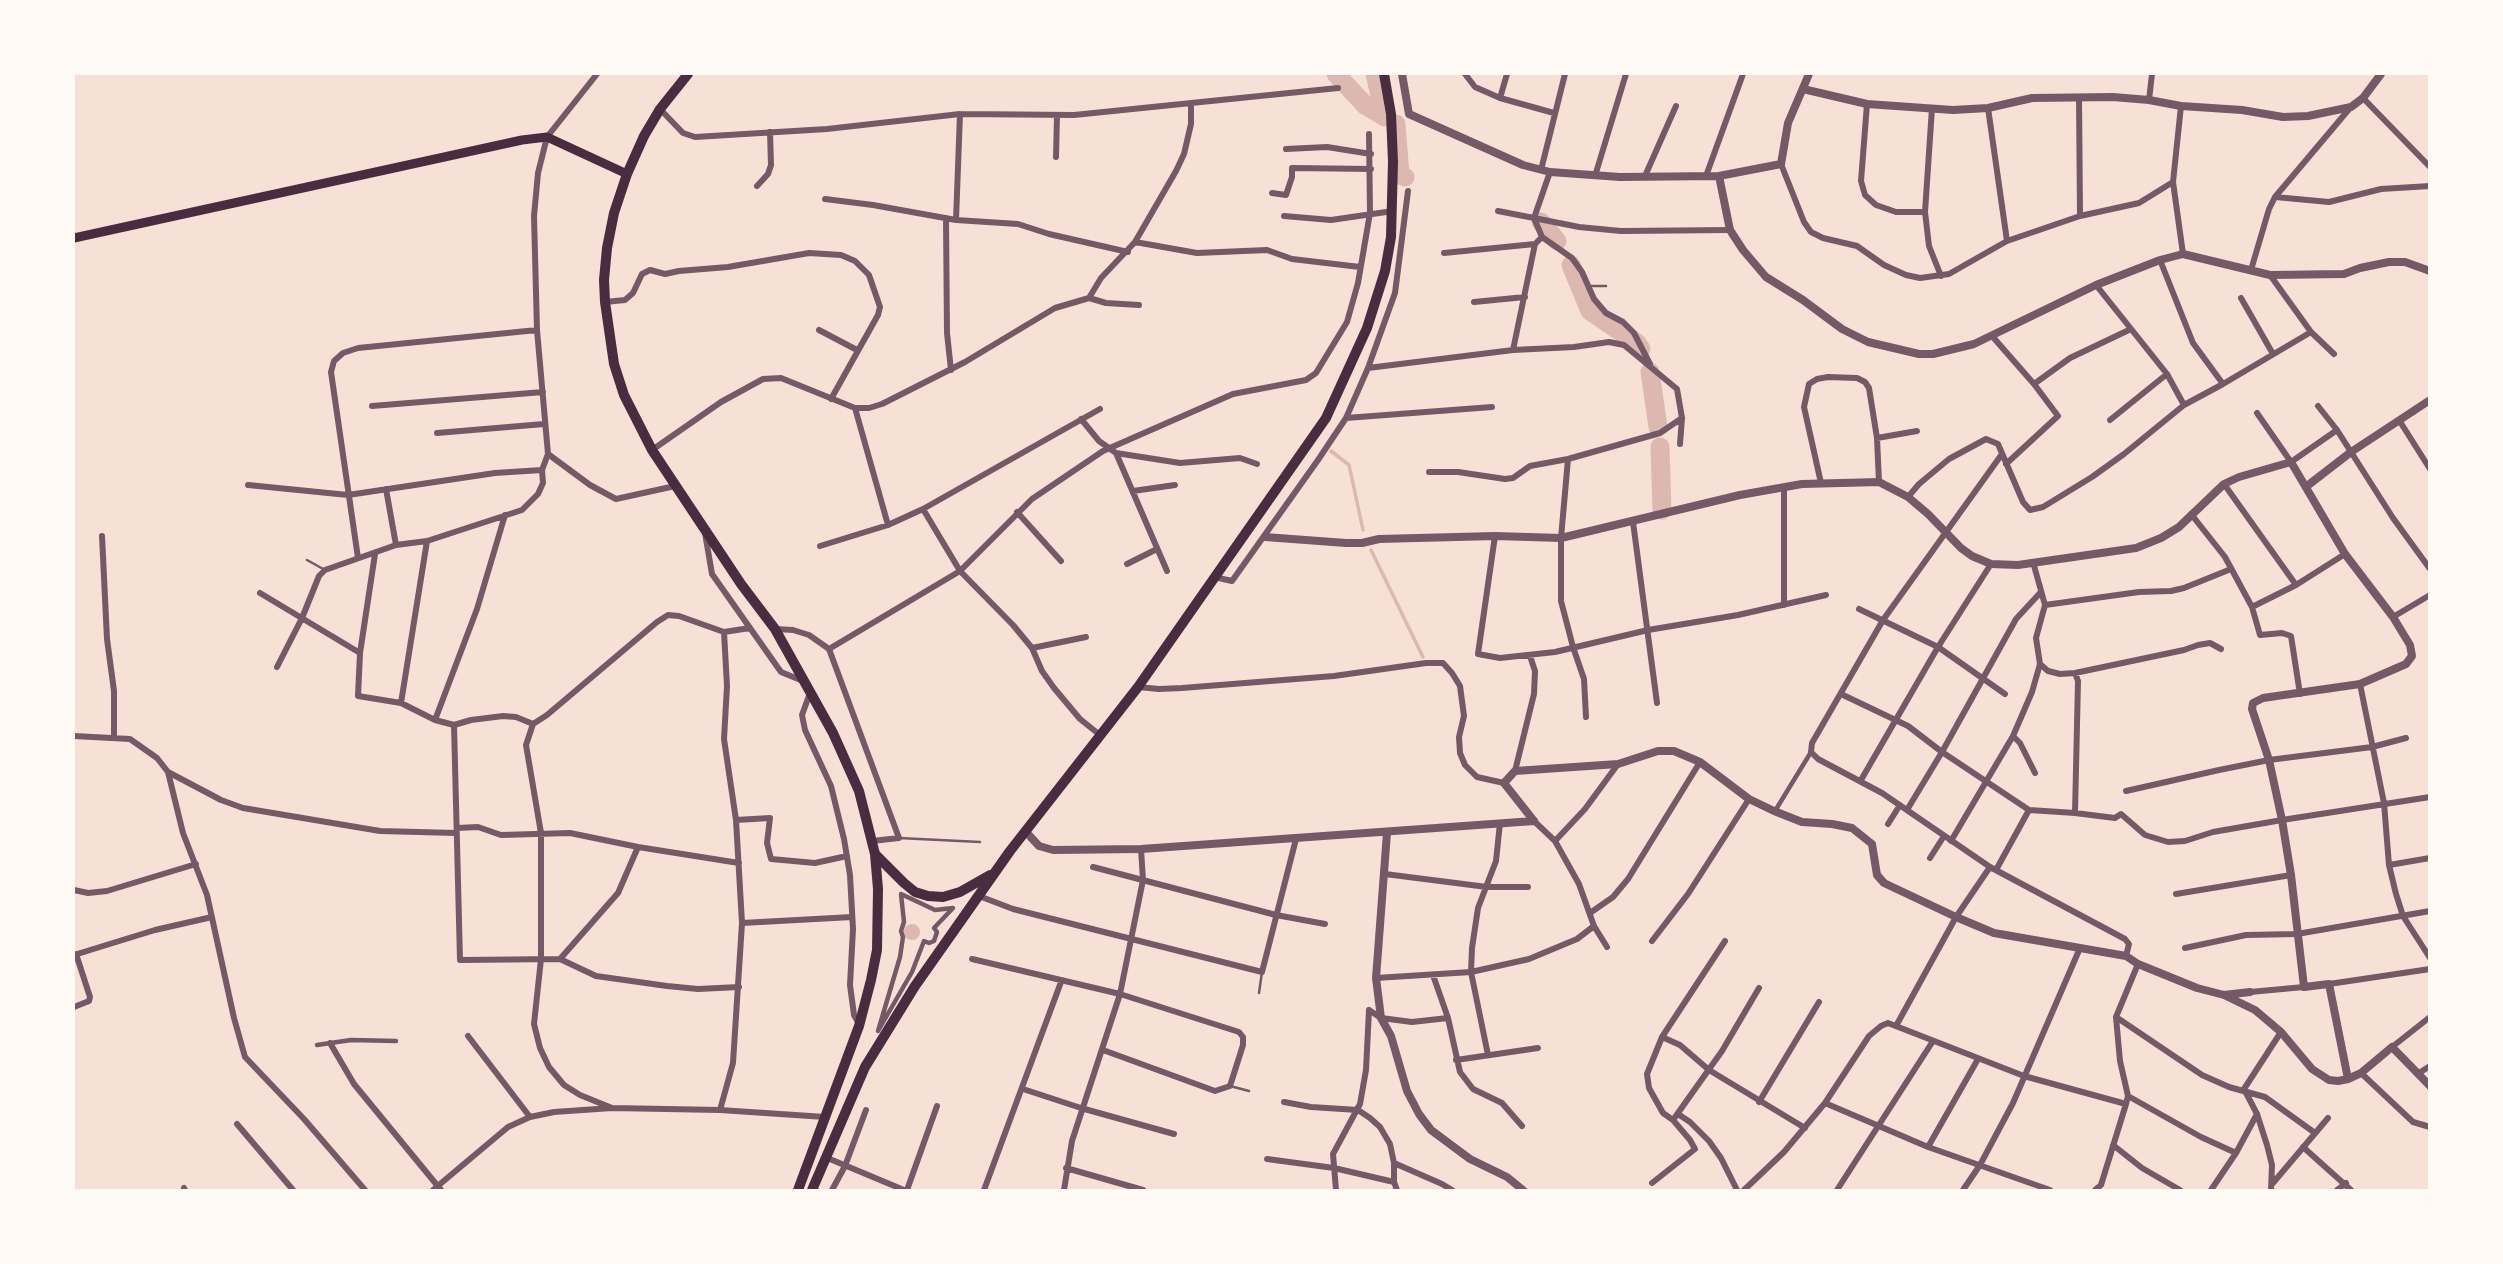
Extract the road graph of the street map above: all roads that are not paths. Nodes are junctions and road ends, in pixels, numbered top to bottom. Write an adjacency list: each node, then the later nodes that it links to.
1 (597, 74): 32 (street)
2 (688, 74): 26 (highway)
3 (1384, 74): 54 (highway)
4 (1402, 74): 39 (street)
5 (1465, 74): 16 (street)
6 (1507, 74): 16 (street)
7 (1565, 74): 28 (street)
8 (1626, 74): 42 (street)
9 (1743, 74): 44 (street)
10 (1809, 74): 14 (street)
11 (2152, 74): 18 (street)
12 (2381, 74): 17 (street)
13 (1338, 88): 19 (street)
14 (1803, 89): 20 (street); 36 (street)
15 (2079, 97): 18 (street); 25 (street); 58 (street)
16 (1500, 98): 28 (street)
17 (2363, 98): 23 (street); 37 (street)
18 (2149, 100): 22 (street)
19 (1191, 104): 29 (street); 66 (street)
20 (1867, 104): 24 (street); 55 (street)
21 (1676, 106): 43 (street)
22 (2180, 106): 23 (street); 46 (street)
23 (2351, 107): 51 (street)
24 (1932, 108): 25 (street); 55 (street)
25 (1988, 108): 65 (street)
26 (660, 109): 30 (street); 41 (highway)
27 (960, 114): 29 (street); 30 (street); 61 (street)
28 (1554, 114): 39 (street)
29 (1057, 115): 35 (street)
30 (770, 132): 47 (street)
31 (1369, 134): 34 (street)
32 (547, 137): 41 (main road); 63 (main road); 87 (street)
33 (1286, 149): 34 (street)
34 (1371, 154): 38 (street)
35 (1056, 157)
36 (1781, 164): 45 (street); 76 (street)
37 (2430, 167)
38 (1371, 169): 50 (street); 56 (street)
39 (1541, 170): 40 (street)
40 (1550, 172): 42 (street); 60 (street)
41 (627, 174): 83 (highway)
42 (1595, 176): 43 (street)
43 (1645, 176): 44 (street)
44 (1706, 176): 45 (street)
45 (1719, 176): 62 (street)
46 (2173, 182): 58 (street); 70 (street)
47 (757, 186)
48 (2430, 186): 51 (street)
49 (1408, 191): 96 (street)
50 (1272, 193)
51 (2275, 197): 73 (street)
52 (825, 199): 59 (street)
53 (1498, 211): 60 (street)
54 (1393, 212): 56 (street); 176 (highway)
55 (1925, 212): 76 (street)
56 (1370, 213): 57 (street); 72 (street)
57 (1284, 216)
58 (2080, 216): 65 (street)
59 (946, 218): 61 (street); 97 (street)
60 (1534, 218): 62 (street); 64 (street)
61 (956, 220): 68 (street)
62 (1730, 230): 90 (street)
63 (74, 237)
64 (1542, 237): 67 (street); 78 (street)
65 (2007, 241): 76 (street)
66 (1135, 242): 68 (street); 72 (street)
67 (1535, 244): 69 (street); 80 (street)
68 (1128, 251): 81 (street)
69 (1444, 253)
70 (2183, 254): 71 (street); 73 (street)
71 (2160, 260): 77 (street); 100 (street)
72 (1360, 267): 122 (street)
73 (2251, 270): 75 (street)
74 (2430, 271): 75 (street)
75 (2270, 275): 89 (street)
76 (1941, 276)
77 (2096, 285): 86 (street); 90 (street)
78 (1588, 286): 79 (lane); 95 (street)
79 (1606, 286)
80 (1525, 297): 84 (street); 92 (street)
81 (1089, 298): 85 (street); 97 (street)
82 (2241, 298): 93 (street)
83 (605, 302): 91 (street); 123 (highway)
84 (1474, 302)
85 (1139, 305)
86 (2131, 329): 98 (street); 99 (street)
87 (537, 330): 101 (street); 145 (street)
88 (819, 330): 91 (street)
89 (2311, 331): 93 (street); 94 (street)
90 (1992, 337): 99 (street)
91 (857, 349): 102 (street)
92 (1513, 350): 95 (street); 96 (street)
93 (2273, 354): 100 (street)
94 (2334, 354)
95 (1650, 366): 112 (street)
96 (1368, 368): 111 (street)
97 (951, 370): 108 (street)
98 (2167, 374): 104 (street); 114 (street)
99 (2034, 384): 131 (street)
100 (2223, 384): 104 (street)
101 (543, 392): 105 (street); 116 (street)
102 (831, 399): 108 (street); 123 (street)
103 (2430, 400): 115 (street)
104 (2184, 404): 131 (street)
105 (372, 406)
106 (2318, 406): 117 (street)
107 (1492, 407): 111 (street)
108 (855, 408): 152 (street)
109 (1100, 409): 113 (street)
110 (2257, 413): 129 (street)
111 (1346, 418): 157 (street)
112 (1682, 418): 121 (street); 128 (street)
113 (1082, 419): 122 (street); 147 (street)
114 (2110, 420)
115 (2399, 420): 124 (street); 132 (street)
116 (544, 424): 119 (street); 126 (street)
117 (2337, 430): 124 (street); 129 (street)
118 (1917, 431): 120 (street)
119 (437, 433)
120 (1877, 438): 135 (street); 136 (street)
121 (1680, 444)
122 (1108, 449): 125 (street); 148 (street)
123 (652, 450): 140 (highway)
124 (2351, 452): 141 (street); 172 (street)
125 (1116, 453): 130 (street); 144 (street)
126 (548, 454): 133 (street); 140 (street)
127 (2001, 454): 131 (street); 146 (street); 154 (street)
128 (1568, 459): 134 (street); 158 (street)
129 (2291, 462): 137 (street); 141 (street)
130 (1257, 464)
131 (2006, 464)
132 (2430, 469)
133 (542, 470): 142 (street); 150 (street)
134 (1429, 472)
135 (1879, 482): 136 (street); 146 (street)
136 (1821, 483): 143 (street)
137 (2224, 484): 149 (street); 177 (street)
138 (248, 485): 145 (street)
139 (1175, 485): 144 (street)
140 (675, 486): 153 (highway)
141 (2307, 486): 164 (street)
142 (386, 489): 145 (street); 160 (street)
143 (1784, 489): 151 (street); 182 (street)
144 (1133, 491): 162 (street)
145 (348, 495): 165 (street)
146 (1908, 497): 154 (street)
147 (923, 509): 152 (street); 174 (street)
148 (1017, 512): 167 (street); 174 (street)
149 (2191, 513): 168 (street); 171 (street)
150 (505, 515): 159 (street); 215 (street)
151 (1633, 522): 158 (street); 191 (street)
152 (888, 525): 161 (street)
153 (704, 528): 189 (street); 190 (highway)
154 (1945, 532): 170 (street); 188 (street)
155 (102, 536): 221 (street)
156 (1495, 536): 157 (street); 158 (street); 200 (street)
157 (1265, 537): 176 (street)
158 (1561, 538): 194 (street)
159 (427, 541): 160 (street); 211 (street)
160 (396, 545): 163 (street)
161 (820, 546)
162 (1157, 549): 169 (street); 175 (street)
163 (375, 554): 165 (street); 199 (street)
164 (2345, 554): 177 (street); 186 (street)
165 (358, 558): 173 (street)
166 (307, 560): 173 (lane)
167 (1060, 561)
168 (2033, 562): 170 (street); 179 (street)
169 (1127, 564)
170 (1991, 564): 195 (street)
171 (2231, 569): 183 (street); 184 (street)
172 (2430, 569)
173 (325, 570): 187 (street)
174 (960, 570): 196 (street); 197 (street)
175 (1167, 571)
176 (1214, 578): 207 (highway)
177 (2296, 585): 184 (street)
178 (260, 593): 187 (street)
179 (2040, 593): 183 (street); 204 (street)
180 (1826, 595): 182 (street)
181 (2430, 595): 186 (street)
182 (1784, 605): 191 (street)
183 (2045, 605): 201 (street)
184 (2252, 607): 210 (street)
185 (1860, 609): 188 (street)
186 (2393, 617): 205 (street)
187 (302, 618): 199 (street); 202 (street)
188 (1883, 620): 195 (street); 208 (street)
189 (750, 628): 192 (street); 206 (street)
190 (775, 629): 197 (street); 206 (highway)
191 (1648, 630): 194 (street); 212 (street)
192 (724, 632): 216 (street); 244 (street)
193 (1086, 637): 196 (street)
194 (1573, 647): 200 (street); 213 (street)
195 (1938, 647): 204 (street); 214 (street)
196 (1032, 648): 218 (street)
197 (829, 649): 254 (street)
198 (2221, 649): 203 (street)
199 (360, 653): 211 (street)
200 (1530, 656): 229 (street)
201 (2040, 664): 203 (street); 220 (street)
202 (277, 667)
203 (2075, 673): 243 (street)
204 (1985, 678): 209 (street); 225 (street)
205 (2360, 684): 210 (street); 223 (street)
206 (808, 687): 256 (highway); 263 (street)
207 (1138, 687): 218 (highway); 234 (street)
208 (1841, 694): 214 (street); 224 (street)
209 (2005, 694)
210 (2300, 694): 226 (street)
211 (401, 703): 215 (street)
212 (1657, 703)
213 (1586, 716)
214 (1896, 719): 225 (street); 232 (street)
215 (435, 720): 217 (street)
216 (533, 724): 217 (street); 251 (street)
217 (454, 725): 249 (street)
218 (1100, 735): 250 (highway)
219 (74, 736): 221 (street)
220 (2012, 736): 231 (street); 233 (street)
221 (114, 738): 230 (street)
222 (2406, 738): 223 (street)
223 (2372, 747): 226 (street); 238 (street)
224 (1811, 752): 232 (street); 242 (street)
225 (1942, 752): 233 (street); 240 (street)
226 (2269, 760): 235 (street); 245 (street)
227 (1700, 762): 228 (street); 237 (street); 282 (street)
228 (1618, 764): 229 (street); 257 (street)
229 (1515, 771): 234 (street)
230 (168, 772): 249 (street); 267 (street)
231 (2035, 774)
232 (1861, 780): 239 (street)
233 (1985, 781): 241 (street); 258 (street)
234 (1504, 783): 246 (street)
235 (2126, 791)
236 (2430, 797): 238 (street)
237 (1749, 799): 242 (street); 294 (street)
238 (2384, 803): 245 (street); 268 (street)
239 (1900, 806): 240 (street); 248 (street)
240 (1907, 810): 253 (street)
241 (2029, 810): 243 (street); 270 (street)
242 (1774, 811): 287 (street)
243 (2075, 813): 245 (street)
244 (736, 820): 263 (street); 266 (street)
245 (2281, 820): 273 (street)
246 (1534, 821): 247 (street); 257 (street)
247 (1500, 823): 252 (street); 275 (street)
248 (1888, 824)
249 (456, 831): 251 (street); 301 (street)
250 (1026, 832): 261 (street); 271 (highway)
251 (541, 833): 260 (street); 301 (street)
252 (1387, 833): 255 (street); 272 (street)
253 (1944, 836): 258 (street); 264 (street)
254 (899, 838): 256 (street); 259 (lane)
255 (1296, 839): 261 (street); 283 (street)
256 (872, 841): 262 (highway)
257 (1555, 841): 282 (street)
258 (1951, 841): 270 (street)
259 (980, 842)
260 (638, 848): 266 (street); 302 (street)
261 (1142, 849): 274 (street)
262 (875, 854): 271 (highway); 325 (highway)
263 (847, 856): 286 (street)
264 (1930, 858)
265 (2430, 858): 268 (street)
266 (739, 863): 288 (street)
267 (196, 864): 277 (street); 285 (street)
268 (2389, 865): 284 (street)
269 (1093, 867): 274 (street)
270 (1993, 868): 287 (street); 299 (street)
271 (995, 872): 280 (highway)
272 (1385, 874): 275 (street); 309 (street)
273 (2291, 875): 279 (street); 291 (street)
274 (1143, 880): 283 (street); 292 (street)
275 (1487, 887): 276 (street); 307 (street)
276 (1528, 887)
277 (74, 890)
278 (901, 894): 278 (street)
279 (2176, 894)
280 (979, 896): 292 (street); 378 (highway)
281 (2430, 911): 284 (street)
282 (1590, 913): 290 (street)
283 (1276, 915): 289 (street); 306 (street)
284 (2403, 916): 291 (street); 300 (street)
285 (212, 917): 298 (street); 392 (street)
286 (852, 917): 288 (street); 325 (street)
287 (1956, 918): 296 (street); 326 (street)
288 (742, 923): 313 (street)
289 (1325, 924)
290 (1594, 926): 295 (street); 307 (street)
291 (2297, 934): 297 (street); 312 (street)
292 (1131, 937): 306 (street); 317 (street)
293 (1726, 940): 329 (street)
294 (1652, 941)
295 (1607, 947)
296 (2080, 948): 299 (street); 344 (street)
297 (2185, 948)
298 (75, 955): 320 (street)
299 (2126, 956): 304 (street)
300 (2430, 958)
301 (541, 959): 302 (street); 356 (street)
302 (560, 959): 313 (street)
303 (972, 959): 310 (street)
304 (2138, 964): 318 (street); 321 (street)
305 (2430, 970): 311 (street)
306 (1262, 972): 316 (lane)
307 (1471, 972): 308 (street); 337 (street)
308 (1433, 975): 309 (street); 324 (street)
309 (1376, 978): 323 (street)
310 (1061, 982): 317 (street); 348 (street)
311 (2329, 984): 312 (street); 345 (street)
312 (2304, 987): 315 (street)
313 (739, 988): 358 (street)
314 (1759, 988): 341 (street)
315 (2250, 992): 318 (street)
316 (1259, 993)
317 (1120, 994): 336 (street); 346 (street)
318 (2224, 995): 327 (street)
319 (1819, 1002): 353 (street)
320 (74, 1007)
321 (2116, 1017): 349 (street); 351 (street)
322 (2430, 1017): 334 (street)
323 (1381, 1018): 324 (street); 360 (street); 403 (street)
324 (1448, 1018): 339 (street)
325 (859, 1026): 364 (highway)
326 (1896, 1026): 331 (street); 354 (street)
327 (2281, 1032): 345 (street); 349 (street)
328 (468, 1036): 363 (street)
329 (1662, 1037): 341 (street); 366 (street)
330 (396, 1041): 332 (street)
331 (1933, 1041): 338 (street); 369 (street)
332 (330, 1043): 333 (street); 390 (street)
333 (317, 1045)
334 (2392, 1047): 342 (street); 343 (street)
335 (1538, 1048): 337 (street)
336 (1103, 1050): 346 (street); 357 (street)
337 (1488, 1055): 339 (street)
338 (1978, 1059): 344 (street); 375 (street)
339 (1456, 1060): 368 (street)
340 (2430, 1066): 343 (street)
341 (1709, 1070): 353 (street); 361 (street)
342 (2361, 1073): 345 (street); 370 (street)
343 (2419, 1073): 347 (street)
344 (2024, 1076): 351 (street); 381 (street)
345 (2348, 1079)
346 (1230, 1086): 350 (lane)
347 (2430, 1086)
348 (1023, 1089): 357 (street); 397 (street)
349 (2244, 1089): 362 (street); 372 (street)
350 (1249, 1091)
351 (2127, 1100): 374 (street); 377 (street)
352 (1284, 1102): 360 (street)
353 (1759, 1102): 371 (street)
354 (1825, 1103): 369 (street); 371 (street)
355 (937, 1106): 396 (street)
356 (612, 1108): 358 (street); 363 (street)
357 (1081, 1108): 373 (street); 383 (street)
358 (720, 1110): 364 (street)
359 (866, 1110): 382 (street)
360 (1358, 1110): 380 (street); 384 (street)
361 (1678, 1114): 366 (street); 404 (street)
362 (2257, 1114): 377 (street); 388 (street)
363 (530, 1117): 390 (street)
364 (825, 1117): 393 (highway)
365 (2328, 1118): 372 (street)
366 (1673, 1120): 386 (street)
367 (237, 1124): 391 (street)
368 (1522, 1126)
369 (1878, 1126): 375 (street); 406 (street)
370 (2430, 1127)
371 (1805, 1128): 405 (street)
372 (2315, 1133): 376 (street)
373 (1174, 1134)
374 (2113, 1145): 389 (street); 410 (street)
375 (1928, 1147): 381 (street)
376 (2303, 1147): 387 (street); 388 (street)
377 (2236, 1153): 411 (street)
378 (825, 1157): 382 (street); 394 (highway)
379 (1267, 1159): 384 (street)
380 (1394, 1163): 385 (street); 402 (street)
381 (1980, 1165): 407 (street); 408 (street)
382 (845, 1166): 395 (street); 396 (street)
383 (1066, 1168): 398 (street); 399 (street)
384 (1334, 1168): 385 (street); 400 (street)
385 (1394, 1182): 401 (street)
386 (1652, 1182)
387 (2346, 1183): 412 (street); 413 (street)
388 (2272, 1187)
389 (2101, 1188): 409 (street)
390 (437, 1189)
391 (293, 1191)
392 (365, 1191)
393 (798, 1191)
394 (812, 1191)
395 (832, 1191)
396 (906, 1191)
397 (984, 1191)
398 (1064, 1191)
399 (1143, 1191)
400 (1336, 1191)
401 (1397, 1191)
402 (1452, 1191)
403 (1523, 1191)
404 (1737, 1191)
405 (1744, 1191)
406 (1838, 1191)
407 (1963, 1191)
408 (2050, 1191)
409 (2095, 1191)
410 (2180, 1191)
411 (2211, 1191)
412 (2337, 1191)
413 (2351, 1191)

